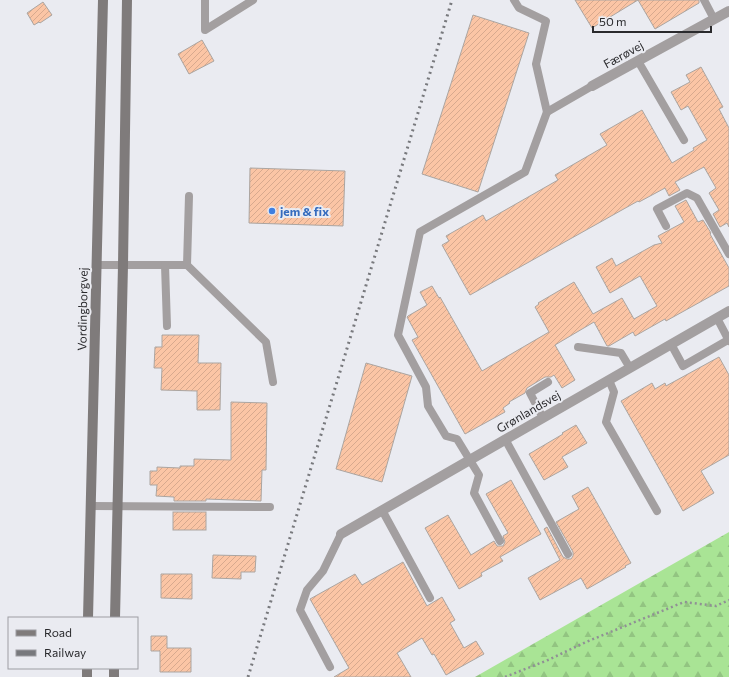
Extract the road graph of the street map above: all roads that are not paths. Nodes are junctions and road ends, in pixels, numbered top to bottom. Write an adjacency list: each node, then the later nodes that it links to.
1 (102, 0): 16 (main road, Vordingborgvej)
2 (127, 0): 17 (main road)
3 (205, 0): 4 (lane)
4 (254, 0)
5 (514, 0): 11 (lane)
6 (704, 0): 8 (lane)
7 (729, 11): 8 (street, Færøvej)
8 (714, 19): 9 (street, Færøvej)
9 (638, 61): 10 (street, Færøvej); 12 (lane)
10 (592, 86): 11 (lane)
11 (547, 112): 32 (lane)
12 (684, 140)
13 (189, 196): 19 (lane)
14 (666, 226): 15 (lane)
15 (729, 254)
16 (96, 265): 17 (lane); 33 (main road, Vordingborgvej)
17 (123, 265): 18 (lane); 34 (main road)
18 (165, 265): 19 (lane); 22 (lane)
19 (187, 265): 28 (lane)
20 (729, 312): 21 (street, Grønlandsvej)
21 (717, 318): 23 (lane); 24 (street, Grønlandsvej)
22 (167, 326)
23 (729, 341): 24 (lane)
24 (671, 344): 26 (street, Grønlandsvej)
25 (578, 347): 26 (lane)
26 (630, 368): 27 (street, Grønlandsvej)
27 (609, 380): 30 (street, Grønlandsvej); 37 (lane)
28 (273, 382)
29 (548, 382): 30 (lane)
30 (543, 418): 31 (street, Grønlandsvej)
31 (506, 439): 32 (street, Grønlandsvej); 40 (lane)
32 (470, 460): 36 (street, Grønlandsvej); 39 (lane)
33 (91, 506): 34 (lane); 42 (main road, Vordingborgvej)
34 (117, 506): 35 (lane); 43 (main road)
35 (270, 507)
36 (382, 510): 38 (street, Grønlandsvej); 41 (lane)
37 (657, 511)
38 (341, 534): 44 (lane)
39 (500, 542)
40 (568, 554)
41 (430, 598)
42 (88, 617)
43 (115, 617)
44 (330, 667)

